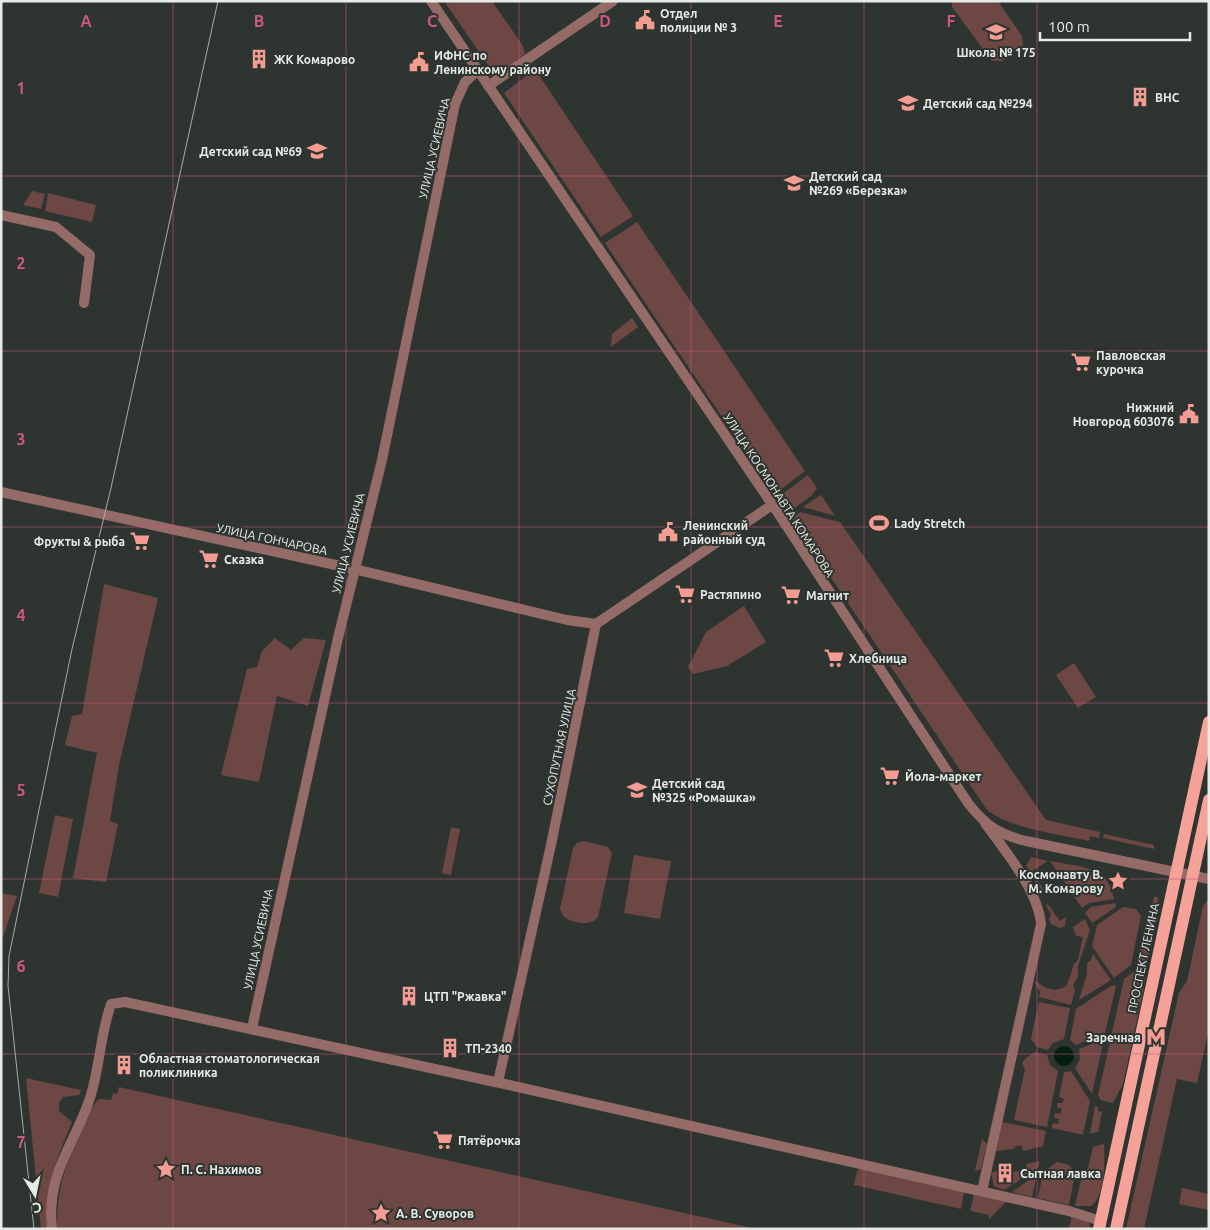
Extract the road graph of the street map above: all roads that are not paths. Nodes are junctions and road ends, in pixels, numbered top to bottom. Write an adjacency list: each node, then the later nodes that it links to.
1 (431, 1): 3 (street, УЛИЦА КОСМОНАВТА КОМАРОВА)
2 (613, 1): 4 (street)
3 (477, 71): 4 (street, УЛИЦА КОСМОНАВТА КОМАРОВА); 9 (street, УЛИЦА УСИЕВИЧА)
4 (488, 86): 8 (street, УЛИЦА КОСМОНАВТА КОМАРОВА)
5 (1, 216): 6 (street)
6 (84, 303)
7 (1, 492): 9 (street, УЛИЦА ГОНЧАРОВА)
8 (772, 505): 10 (street); 13 (street, УЛИЦА КОСМОНАВТА КОМАРОВА)
9 (354, 569): 10 (street, УЛИЦА ГОНЧАРОВА); 17 (street, УЛИЦА УСИЕВИЧА)
10 (596, 624): 18 (street, СУХОПУТНАЯ УЛИЦА)
11 (1209, 722): 14 (main road, ПРОСПЕКТ ЛЕНИНА)
12 (1209, 800): 15 (main road)
13 (984, 823): 14 (street, УЛИЦА КОСМОНАВТА КОМАРОВА); 19 (street)
14 (1176, 873): 15 (street, УЛИЦА КОСМОНАВТА КОМАРОВА); 20 (main road, ПРОСПЕКТ ЛЕНИНА)
15 (1192, 875): 16 (street, УЛИЦА КОСМОНАВТА КОМАРОВА); 22 (main road)
16 (1209, 879)
17 (252, 1028): 18 (street); 21 (street)
18 (498, 1082): 19 (street)
19 (982, 1191): 20 (street)
20 (1100, 1225)
21 (52, 1229)
22 (1116, 1229)

